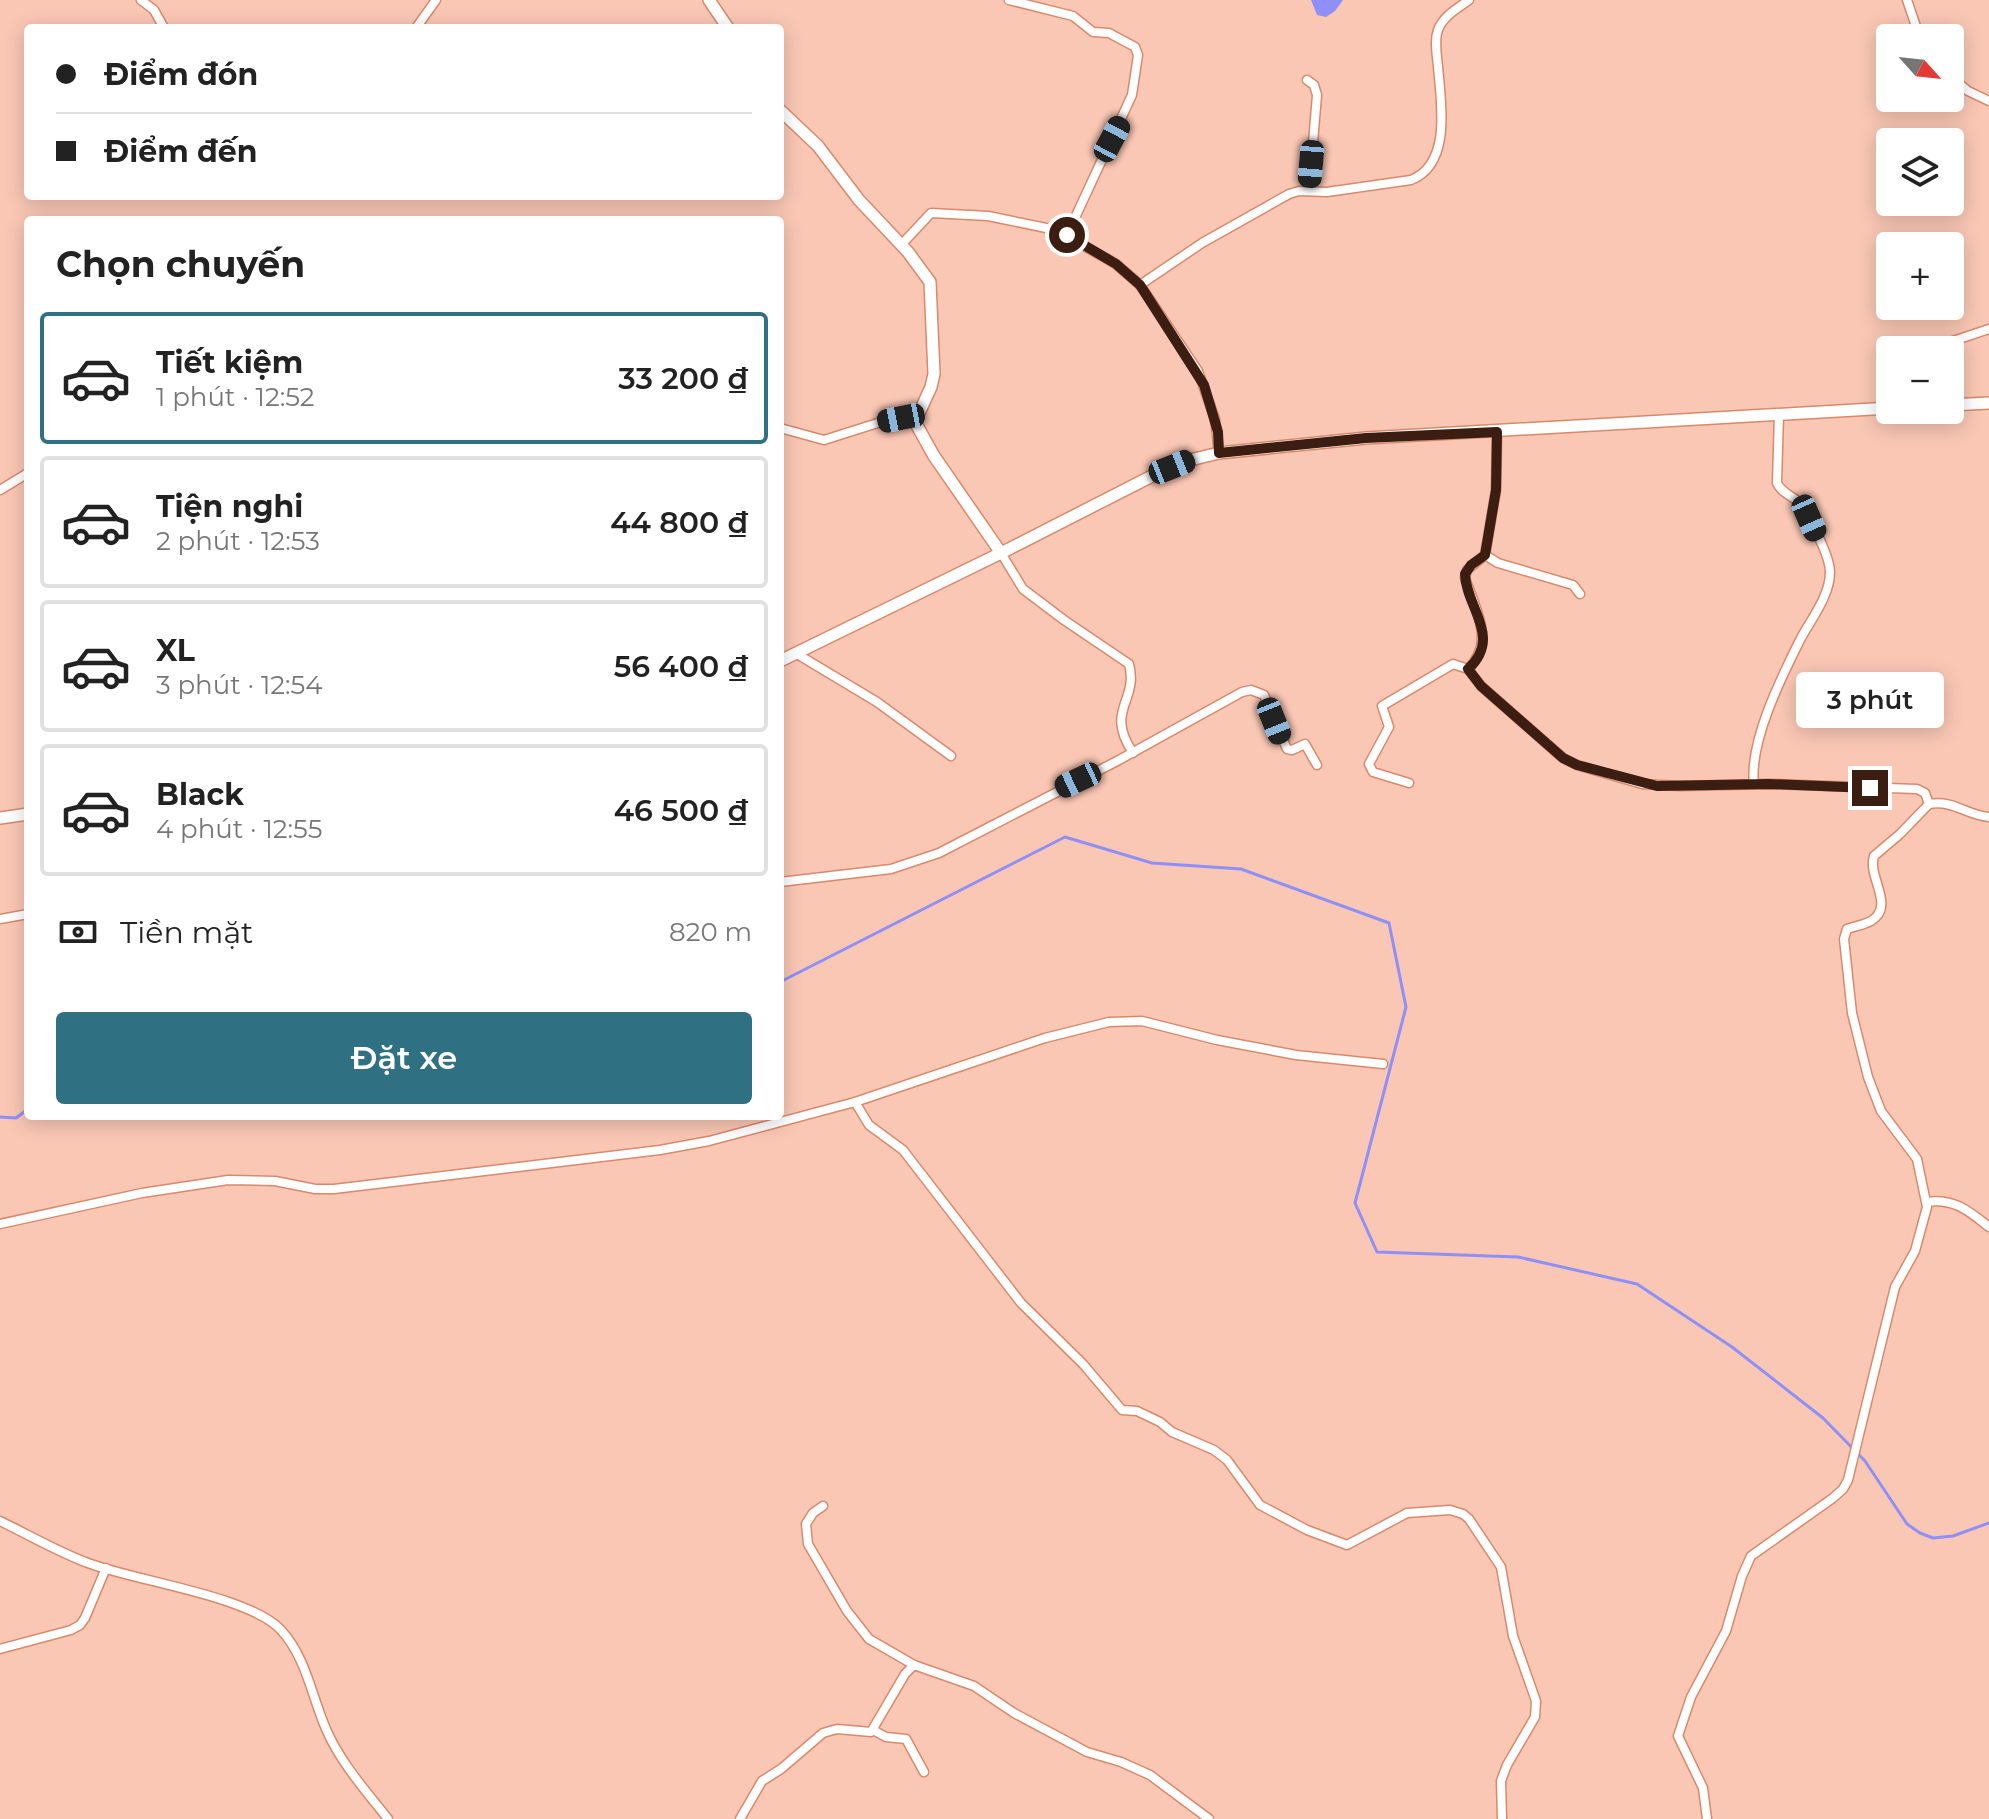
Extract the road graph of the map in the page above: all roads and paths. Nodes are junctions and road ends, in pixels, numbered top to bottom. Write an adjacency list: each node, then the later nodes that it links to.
1 (141, 0): 7 (street)
2 (436, 0): 8 (street)
3 (709, 0): 9 (street)
4 (1009, 0): 16 (street)
5 (1469, 0): 15 (street)
6 (1907, 0): 10 (street)
7 (162, 24)
8 (419, 24)
9 (725, 24)
10 (1915, 24)
11 (1307, 80): 15 (street)
12 (1964, 88): 13 (street)
13 (1989, 101)
14 (784, 114): 17 (street)
15 (1309, 190): 18 (street)
16 (1067, 235): 17 (street); 18 (street)
17 (901, 245): 25 (street)
18 (1140, 285): 28 (street)
19 (1989, 329): 20 (street)
20 (1964, 337)
21 (1989, 403): 22 (street)
22 (1964, 404)
23 (1876, 409): 24 (street)
24 (1779, 414): 27 (street); 41 (street)
25 (916, 415): 26 (street); 31 (street)
26 (784, 429)
27 (1497, 432): 28 (street); 32 (street)
28 (1219, 453): 31 (street)
29 (24, 475): 30 (street)
30 (0, 490)
31 (1001, 553): 34 (street); 37 (street)
32 (1485, 555): 33 (street); 36 (street)
33 (1580, 594)
34 (797, 654): 35 (street); 38 (street)
35 (784, 659)
36 (1468, 669): 40 (street); 41 (street)
37 (1133, 753): 39 (street); 46 (street)
38 (951, 756)
39 (1317, 765)
40 (1409, 783)
41 (1754, 784): 42 (street)
42 (1929, 804): 44 (street); 51 (street)
43 (24, 815): 45 (street)
44 (1989, 817)
45 (0, 818)
46 (784, 882)
47 (24, 915): 48 (street)
48 (0, 919)
49 (1383, 1064): 50 (street)
50 (855, 1102): 52 (street); 64 (street)
51 (1927, 1202): 53 (street); 65 (street)
52 (0, 1224)
53 (1989, 1227)
54 (823, 1506): 58 (street)
55 (0, 1521): 56 (street)
56 (106, 1568): 57 (street); 61 (street)
57 (0, 1649)
58 (914, 1665): 59 (street); 63 (street)
59 (873, 1730): 60 (street); 62 (street)
60 (924, 1772)
61 (388, 1819)
62 (740, 1819)
63 (1209, 1819)
64 (1502, 1819)
65 (1707, 1819)

